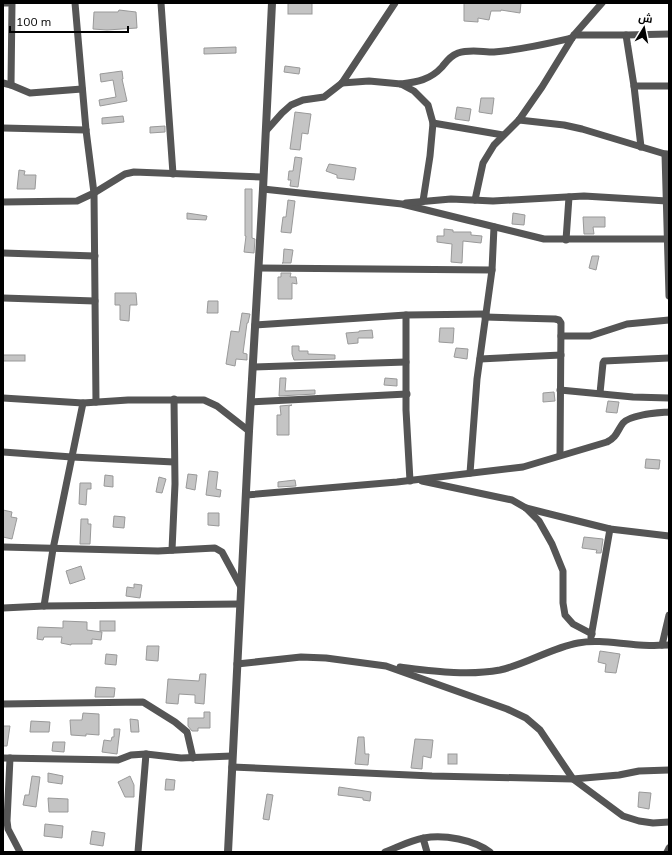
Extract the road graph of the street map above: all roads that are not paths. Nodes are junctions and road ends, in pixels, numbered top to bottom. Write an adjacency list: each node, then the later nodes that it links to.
1 (8, 3): 8 (street)
2 (12, 3): 15 (street)
3 (75, 3): 18 (street)
4 (161, 3): 27 (street)
5 (272, 3): 23 (street)
6 (395, 3): 13 (street)
7 (602, 3): 11 (street)
8 (3, 4)
9 (669, 34): 10 (street)
10 (626, 35): 11 (street); 16 (street)
11 (573, 37): 14 (street); 19 (street)
12 (3, 83): 15 (street)
13 (342, 83): 14 (street); 23 (street)
14 (401, 84): 20 (street)
15 (11, 85): 18 (street)
16 (634, 86): 17 (street); 25 (street)
17 (669, 86)
18 (82, 89): 22 (street)
19 (519, 120): 24 (street); 25 (street)
20 (433, 123): 24 (street); 34 (street)
21 (3, 128): 22 (street)
22 (86, 130): 30 (street)
23 (266, 131): 28 (street)
24 (504, 135): 33 (street)
25 (641, 147): 26 (street)
26 (667, 154): 32 (street)
27 (173, 174): 28 (street); 30 (street)
28 (263, 178): 29 (street)
29 (263, 189): 36 (street); 42 (street)
30 (94, 193): 35 (street); 41 (street)
31 (569, 197): 32 (street); 33 (street); 38 (street)
32 (667, 197): 39 (street)
33 (475, 200): 34 (street)
34 (423, 201): 36 (street)
35 (3, 202)
36 (402, 204): 37 (street)
37 (494, 227): 38 (street); 43 (street)
38 (566, 240): 39 (street)
39 (668, 240): 44 (street)
40 (3, 253): 41 (street)
41 (95, 256): 47 (street)
42 (259, 268): 43 (street); 51 (street)
43 (492, 270): 49 (street)
44 (668, 282): 45 (street)
45 (669, 296)
46 (3, 298): 47 (street)
47 (95, 300): 64 (street)
48 (406, 315): 49 (street); 51 (street); 56 (street)
49 (486, 315): 52 (street); 55 (street)
50 (669, 320): 52 (street)
51 (255, 325): 57 (street)
52 (561, 336): 53 (street)
53 (561, 355): 55 (street); 58 (street)
54 (669, 358): 59 (street)
55 (480, 359): 73 (street)
56 (406, 362): 57 (street); 60 (street)
57 (253, 367): 65 (street)
58 (560, 390): 59 (street); 70 (street)
59 (600, 393): 62 (street)
60 (407, 394): 65 (street); 75 (street)
61 (3, 398): 66 (street)
62 (669, 398)
63 (174, 399): 64 (street); 68 (street); 72 (street)
64 (96, 402): 66 (street)
65 (250, 402): 68 (street)
66 (83, 403): 71 (street)
67 (669, 412): 70 (street)
68 (249, 431): 76 (street)
69 (3, 452): 71 (street)
70 (560, 455): 73 (street)
71 (72, 457): 72 (street); 81 (street)
72 (174, 462): 82 (street)
73 (470, 473): 74 (street)
74 (418, 480): 75 (street); 77 (street)
75 (410, 481): 76 (street)
76 (246, 495): 83 (street)
77 (526, 508): 78 (street); 88 (street)
78 (610, 529): 79 (street); 88 (street)
79 (669, 536)
80 (3, 547): 81 (street)
81 (54, 549): 82 (street); 85 (street)
82 (172, 550): 83 (street)
83 (241, 587): 84 (street)
84 (240, 604): 85 (street); 90 (street)
85 (44, 606): 86 (street)
86 (3, 608)
87 (669, 615): 89 (street)
88 (591, 638): 89 (street); 91 (street)
89 (665, 645)
90 (237, 664): 91 (street); 94 (street)
91 (386, 666): 99 (street)
92 (3, 704): 96 (street)
93 (146, 754): 95 (street); 96 (street); 105 (street)
94 (232, 756): 96 (street); 97 (street)
95 (6, 758): 100 (street)
96 (193, 758)
97 (232, 766): 99 (street); 106 (street)
98 (669, 770): 99 (street)
99 (572, 779): 101 (street)
100 (5, 810): 104 (street)
101 (669, 822)
102 (423, 838): 107 (street); 108 (street); 109 (street)
103 (669, 848): 110 (street)
104 (20, 852)
105 (138, 852)
106 (228, 852)
107 (386, 852)
108 (426, 852)
109 (490, 852)
110 (667, 852)

